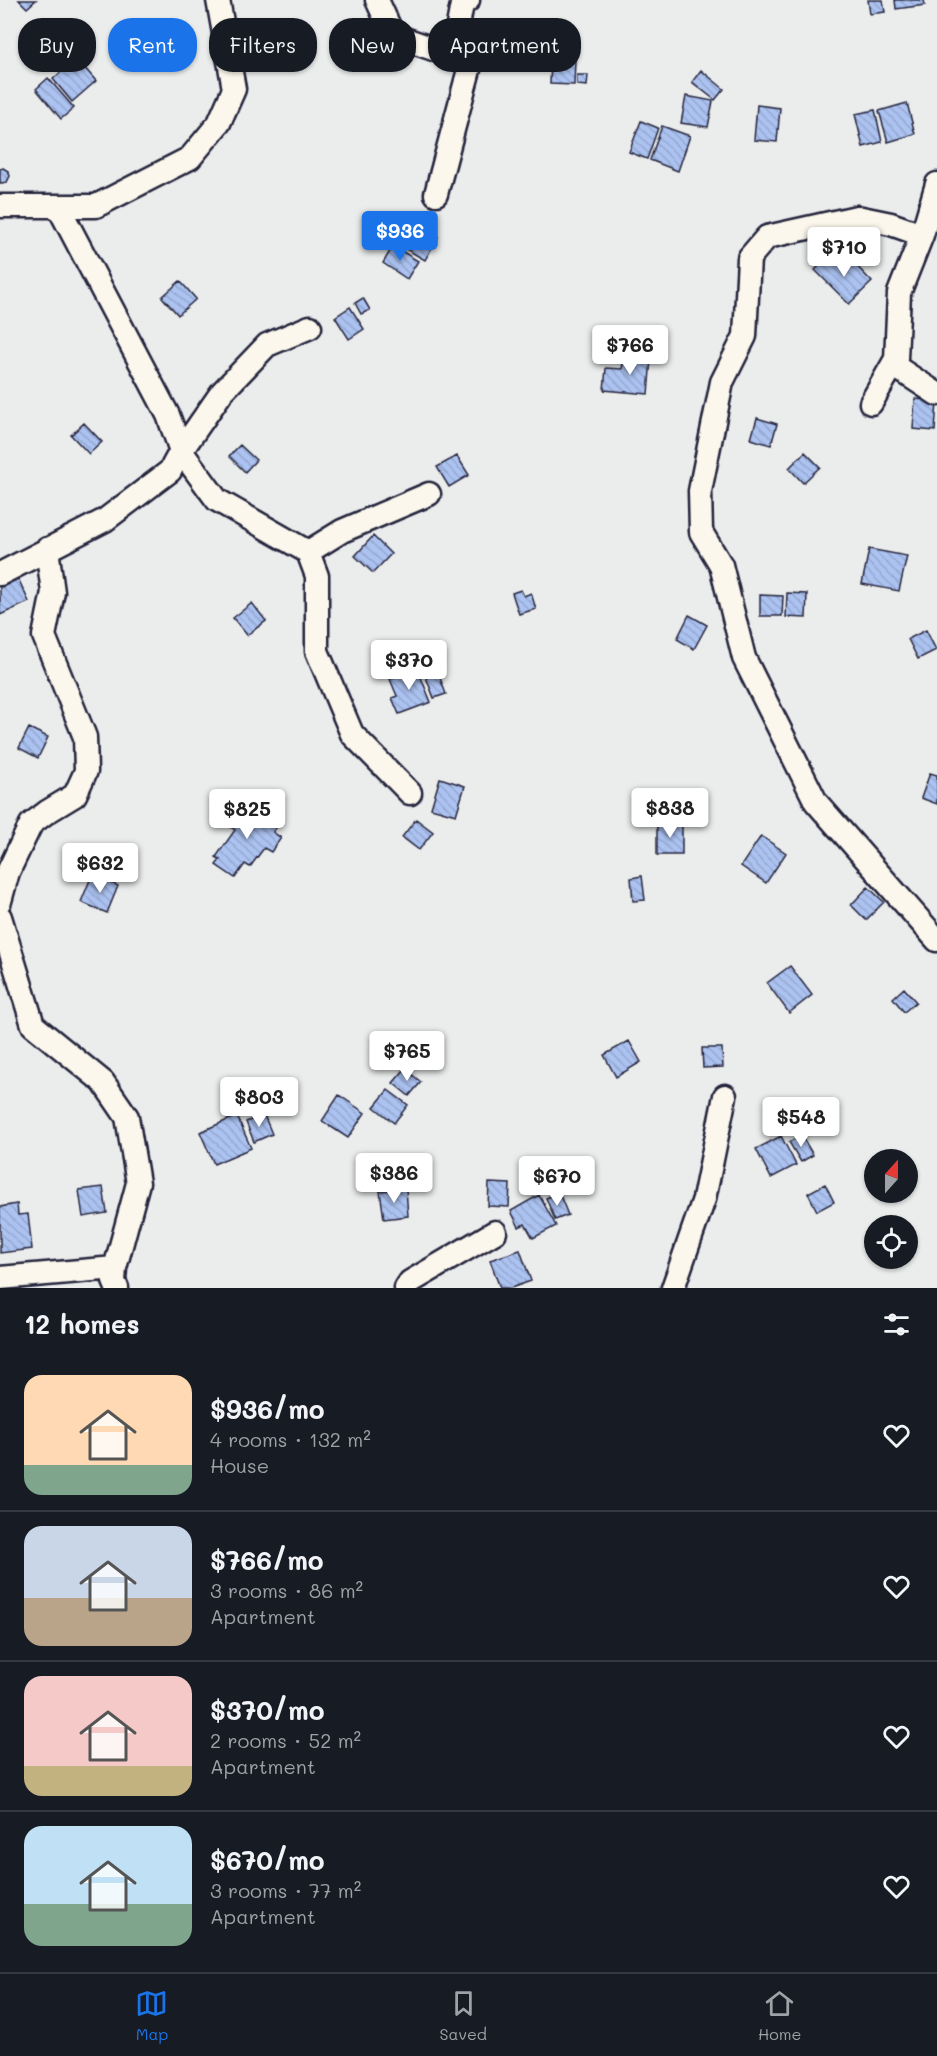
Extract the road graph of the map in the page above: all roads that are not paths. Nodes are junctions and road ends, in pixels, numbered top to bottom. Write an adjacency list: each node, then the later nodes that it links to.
1 (218, 0): 10 (street)
2 (376, 0): 5 (street)
3 (468, 0): 4 (street)
4 (460, 18)
5 (428, 47)
6 (468, 72): 8 (street)
7 (937, 184): 11 (street)
8 (436, 194)
9 (0, 206): 10 (street)
10 (58, 206): 16 (street)
11 (922, 235): 13 (street); 24 (street)
12 (310, 327): 16 (street)
13 (893, 365): 14 (street); 15 (street)
14 (937, 394)
15 (871, 403)
16 (181, 450): 18 (street); 19 (street)
17 (429, 494): 19 (street)
18 (47, 549): 20 (street); 22 (street)
19 (308, 552): 21 (street)
20 (0, 574)
21 (410, 793)
22 (0, 901)
23 (0, 917): 28 (street)
24 (937, 940)
25 (725, 1096): 30 (street)
26 (495, 1232): 29 (street)
27 (0, 1278): 28 (street)
28 (116, 1278)
29 (406, 1288)
30 (673, 1288)

